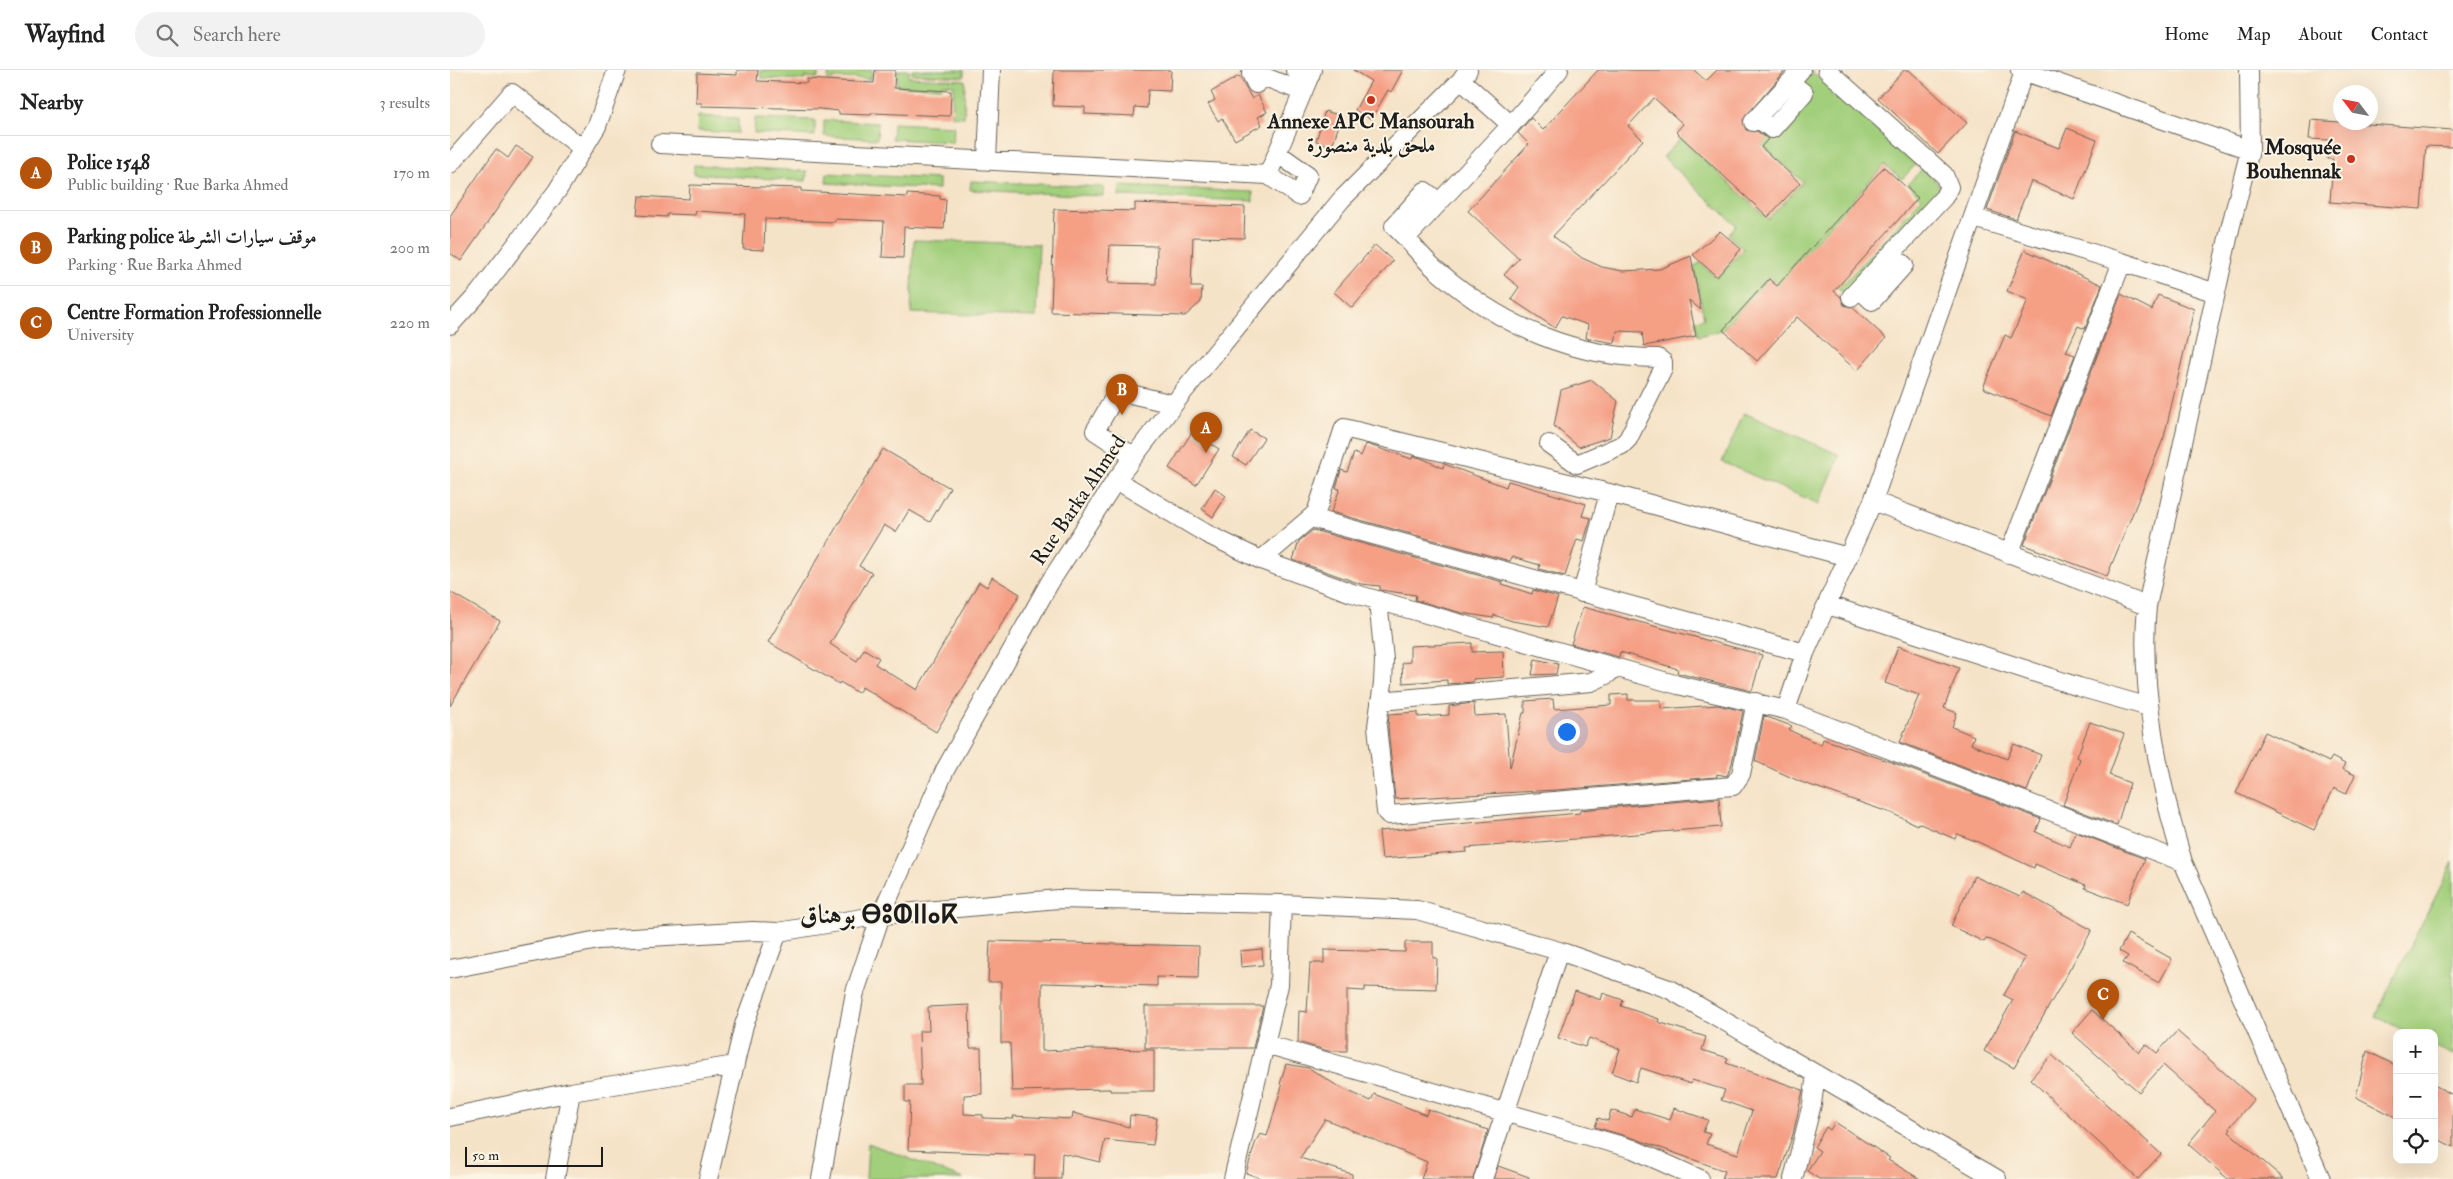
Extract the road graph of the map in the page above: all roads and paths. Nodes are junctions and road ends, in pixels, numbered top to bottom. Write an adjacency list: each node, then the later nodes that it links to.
1 (617, 70): 14 (street)
2 (991, 70): 17 (street)
3 (1258, 70): 10 (street)
4 (1559, 70): 12 (street)
5 (1827, 70): 22 (street)
6 (2249, 70): 15 (street)
7 (2022, 71): 15 (street); 20 (street)
8 (1465, 75): 12 (street); 25 (street, Rue Barka Ahmed)
9 (1796, 76): 11 (street)
10 (1305, 77): 16 (street)
11 (1756, 120)
12 (1511, 125): 26 (street)
13 (660, 144): 17 (street)
14 (583, 149): 18 (street); 24 (street)
15 (2250, 150): 23 (street)
16 (1277, 154): 19 (street); 19 (street)
17 (987, 160): 19 (street)
18 (450, 164)
19 (1268, 175)
20 (1974, 218): 21 (street); 30 (street)
21 (2122, 262): 23 (street); 32 (street)
22 (1855, 293)
23 (2216, 293): 38 (street)
24 (450, 325)
25 (1173, 404): 27 (street, Rue Barka Ahmed); 27 (street)
26 (1549, 444)
27 (1133, 456): 28 (street, Rue Barka Ahmed)
28 (1116, 480): 34 (street); 47 (street, Rue Barka Ahmed)
29 (1609, 493): 31 (street); 33 (street); 35 (street)
30 (1873, 501): 32 (street); 33 (street)
31 (1310, 518): 34 (street); 35 (street)
32 (2009, 554): 38 (street)
33 (1848, 557): 37 (street)
34 (1261, 560): 36 (street)
35 (1582, 593): 39 (street)
36 (1378, 600): 40 (street); 41 (street)
37 (1828, 605): 39 (street); 43 (street)
38 (2147, 606): 43 (street)
39 (1805, 653): 44 (street)
40 (1614, 667): 41 (street); 42 (street)
41 (1380, 702): 42 (street)
42 (1756, 702): 44 (street)
43 (2149, 707): 45 (street)
44 (1786, 710): 45 (street)
45 (2183, 862): 65 (street)
46 (1282, 904): 47 (street); 49 (street); 51 (street)
47 (881, 916): 48 (street); 59 (street, Rue Barka Ahmed)
48 (778, 932): 50 (street); 52 (street)
49 (1558, 951): 53 (street); 55 (street)
50 (450, 968)
51 (1265, 1044): 55 (street); 60 (street)
52 (735, 1065): 54 (street); 58 (street)
53 (1816, 1074): 63 (street); 64 (street)
54 (571, 1092): 56 (street); 57 (street)
55 (1504, 1113): 61 (street); 62 (street)
56 (450, 1117)
57 (554, 1179)
58 (708, 1179)
59 (821, 1179)
60 (1233, 1179)
61 (1483, 1179)
62 (1700, 1179)
63 (1793, 1179)
64 (1997, 1179)
65 (2321, 1179)

